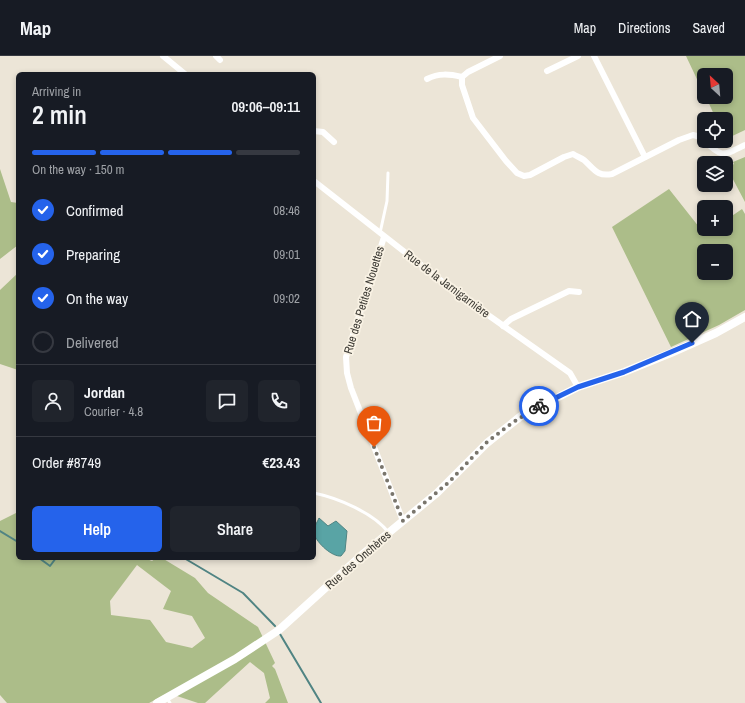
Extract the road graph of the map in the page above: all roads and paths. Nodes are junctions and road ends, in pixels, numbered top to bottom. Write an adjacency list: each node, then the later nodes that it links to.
1 (500, 56): 7 (street)
2 (578, 56): 5 (street)
3 (594, 56): 14 (street)
4 (166, 57): 6 (street)
5 (547, 71)
6 (183, 72)
7 (462, 77): 8 (street); 14 (street)
8 (427, 79)
9 (316, 131): 11 (street)
10 (697, 136): 14 (street)
11 (334, 142)
12 (745, 145): 13 (street)
13 (711, 148)
14 (645, 157)
15 (388, 173): 17 (lane)
16 (316, 183): 17 (street, Rue de la Jarnigarnière)
17 (382, 235): 20 (street, Rue de la Jarnigarnière); 23 (street, Rue des Petites Nouettes)
18 (579, 292): 20 (street)
19 (745, 317): 21 (street, Rue des Onchères)
20 (503, 326): 21 (street, Rue de la Jarnigarnière)
21 (578, 387): 23 (street, Rue des Onchères)
22 (316, 495): 24 (lane)
23 (403, 521): 24 (street, Rue des Onchères)
24 (389, 532): 25 (street, Rue des Onchères)
25 (168, 700): 26 (street, Rue des Onchères)
26 (157, 703)

